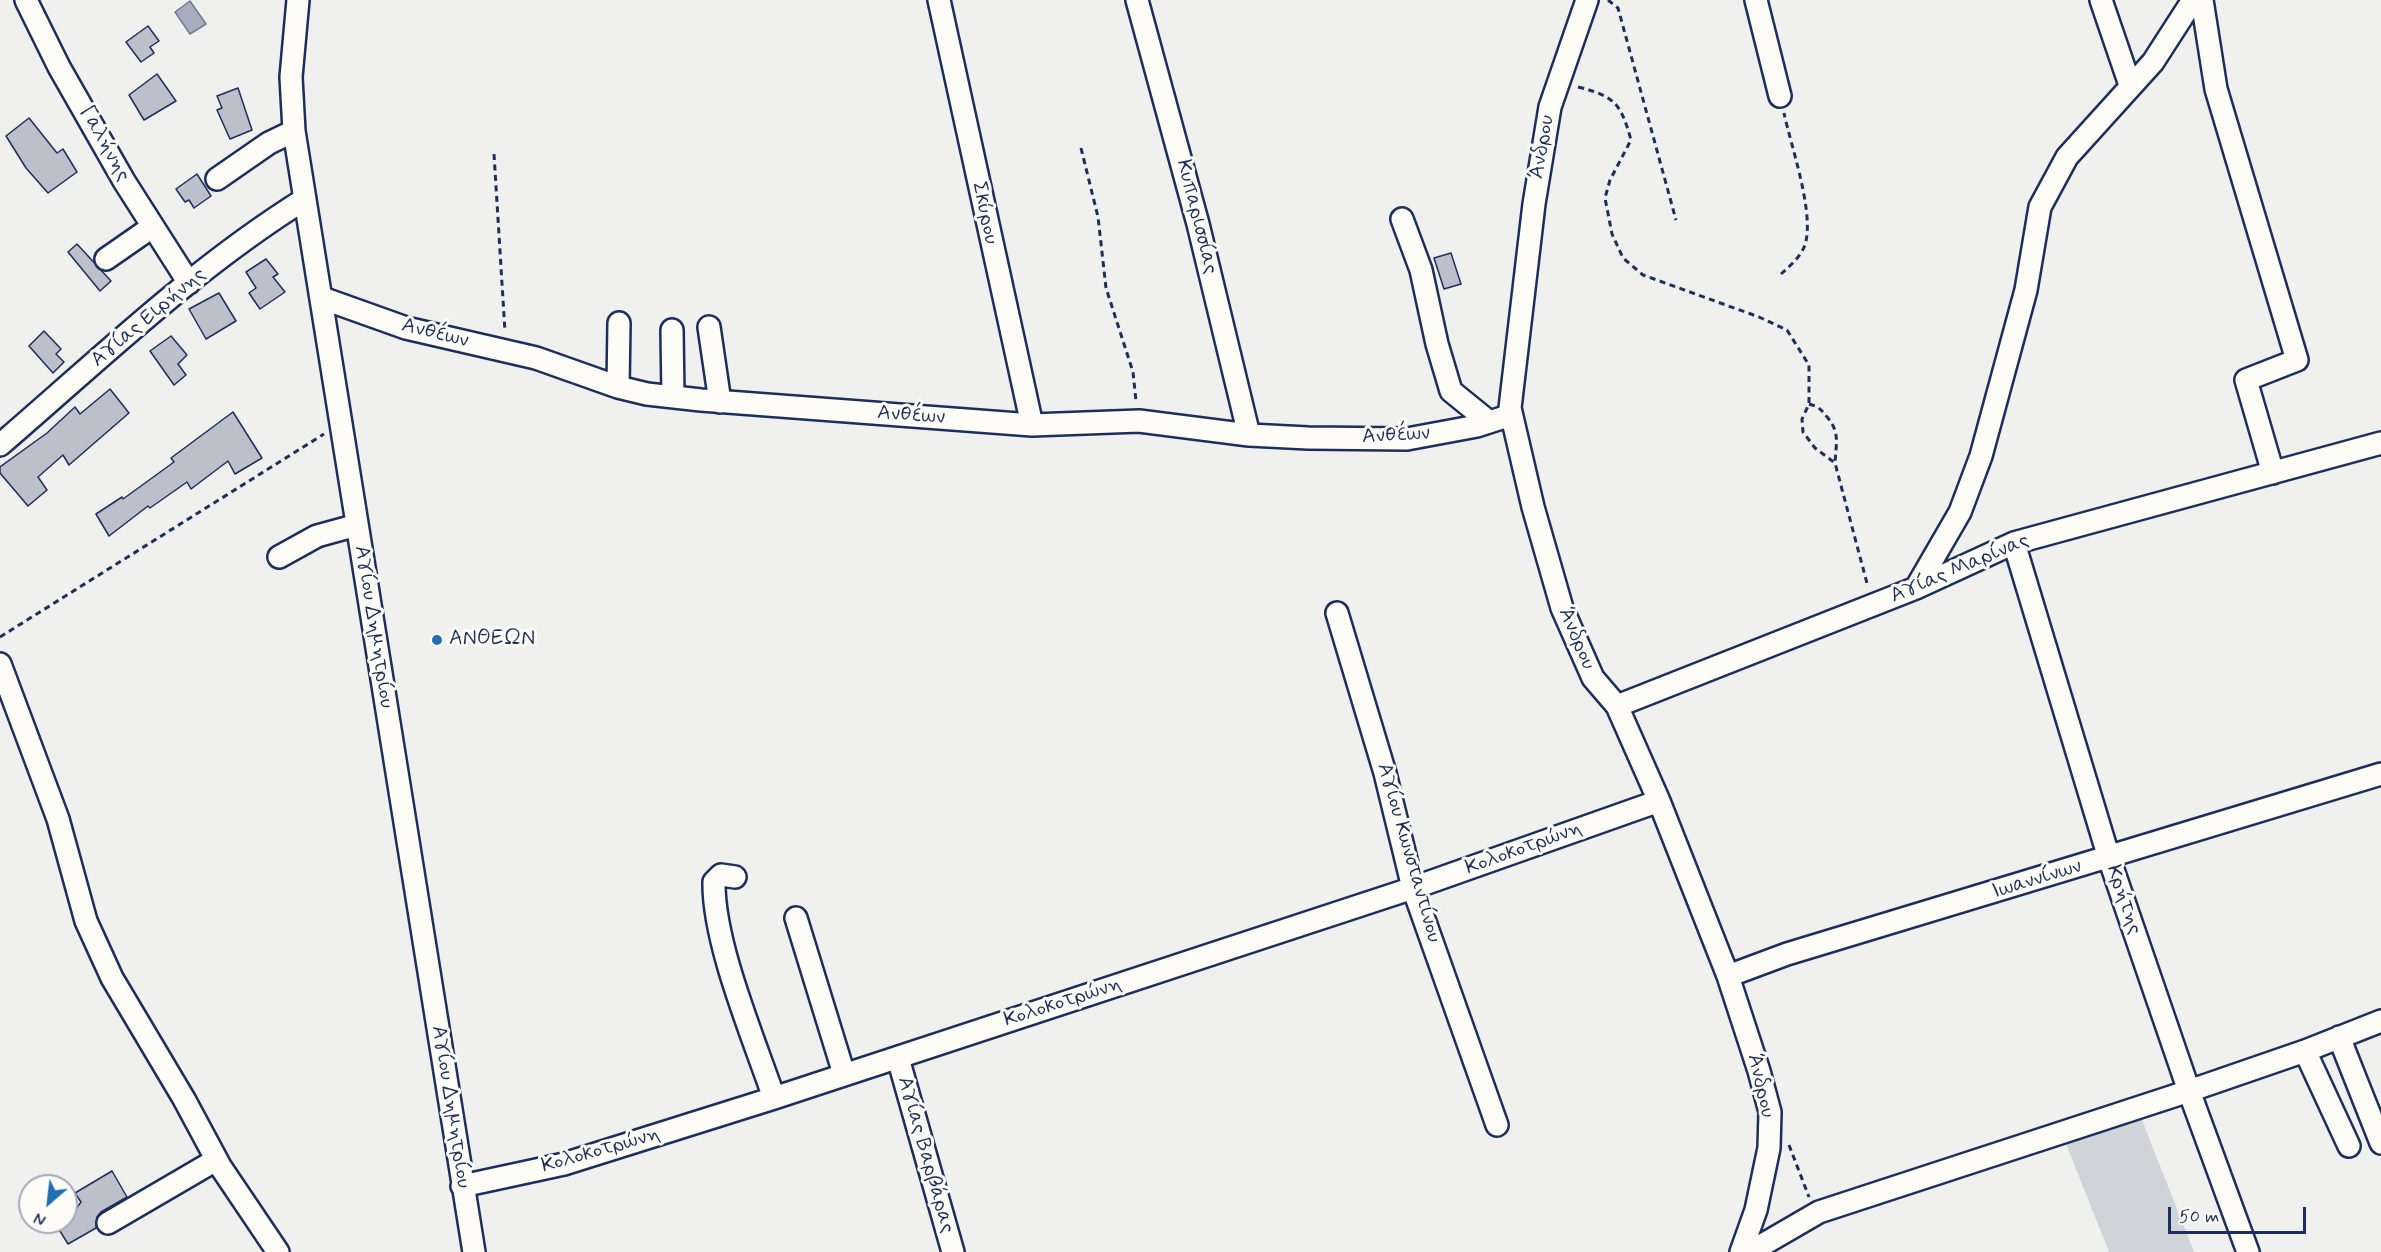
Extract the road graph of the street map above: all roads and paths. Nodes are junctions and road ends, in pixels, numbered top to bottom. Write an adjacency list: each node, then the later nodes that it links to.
1 (26, 0): 21 (street, Γαλήνης)
2 (298, 0): 14 (street, Αγίου Δημητρίου)
3 (939, 0): 38 (street, Σκύρου)
4 (1137, 0): 39 (street, Κυπαρισσίας)
5 (1587, 0): 11 (street, Άνδρου)
6 (1608, 0): 20 (path)
7 (1756, 0): 13 (street)
8 (2101, 0): 12 (street)
9 (2193, 0): 12 (street)
10 (2202, 0): 43 (street)
11 (1559, 83): 33 (path); 34 (street, Άνδρου)
12 (2130, 85): 47 (street)
13 (1780, 96): 23 (path)
14 (294, 131): 17 (street); 18 (street, Αγίου Δημητρίου)
15 (1081, 148): 35 (path)
16 (494, 154): 29 (path)
17 (217, 178)
18 (305, 199): 24 (street, Αγίας Ειρήνης); 25 (street, Αγίου Δημητρίου)
19 (1402, 219): 36 (street)
20 (1676, 220)
21 (152, 227): 22 (street); 24 (street, Γαλήνης)
22 (106, 260)
23 (1781, 274)
24 (189, 283): 41 (street, Αγίας Ειρήνης)
25 (322, 298): 29 (street, Ανθέων); 37 (street, Αγίου Δημητρίου)
26 (618, 322): 30 (street)
27 (709, 327): 32 (street)
28 (672, 330): 31 (street)
29 (506, 352): 30 (street, Ανθέων)
30 (618, 387): 31 (street, Ανθέων)
31 (673, 397): 32 (street, Ανθέων)
32 (720, 402): 38 (street, Ανθέων)
33 (1809, 404): 42 (path); 42 (path)
34 (1511, 415): 36 (street, Ανθέων); 52 (street, Άνδρου)
35 (1139, 421): 38 (street, Ανθέων); 39 (street, Ανθέων)
36 (1488, 421): 39 (street, Ανθέων)
37 (340, 424): 44 (street, Αγίου Δημητρίου); 50 (path)
38 (1032, 425)
39 (1248, 435)
40 (2381, 443): 43 (street, Αγίας Μαρίνας)
41 (0, 445)
42 (1835, 463): 48 (path)
43 (2273, 473): 45 (street, Αγίας Μαρίνας)
44 (357, 525): 46 (street); 72 (street, Αγίου Δημητρίου)
45 (2014, 543): 47 (street, Αγίας Μαρίνας); 55 (street, Κρήτης)
46 (279, 557)
47 (1916, 588): 48 (street, Αγίας Μαρίνας)
48 (1873, 606): 52 (street, Αγίας Μαρίνας)
49 (1337, 613): 57 (street, Αγίου Κωνσταντίνου)
50 (0, 637)
51 (0, 664): 71 (street)
52 (1617, 706): 54 (street, Άνδρου)
53 (2381, 774): 55 (street, Ιωαννίνων)
54 (1659, 801): 57 (street, Κολοκοτρώνη); 59 (street, Άνδρου)
55 (2109, 858): 59 (street, Ιωαννίνων); 65 (street, Κρήτης)
56 (735, 877): 66 (street)
57 (1413, 888): 63 (street, Κολοκοτρώνη); 68 (street, Αγίου Κωνσταντίνου)
58 (796, 918): 64 (street)
59 (1728, 976): 67 (street, Άνδρου)
60 (2381, 1021): 61 (street)
61 (2339, 1036): 62 (street); 69 (street)
62 (2305, 1051): 65 (street); 70 (street)
63 (897, 1058): 64 (street, Κολοκοτρώνη); 77 (street, Αγίας Βαρβάρας)
64 (844, 1074): 66 (street, Κολοκοτρώνη)
65 (2189, 1090): 73 (street); 80 (street, Κρήτης)
66 (774, 1098): 72 (street, Κολοκοτρώνη)
67 (1770, 1112): 73 (path); 78 (street, Άνδρου)
68 (1497, 1125)
69 (2381, 1143)
70 (2349, 1146)
71 (216, 1160): 74 (street); 75 (street)
72 (462, 1186): 76 (street, Αγίου Δημητρίου)
73 (1820, 1212): 79 (street)
74 (108, 1224)
75 (278, 1252)
76 (474, 1252)
77 (953, 1252)
78 (1741, 1252)
79 (1750, 1252)
80 (2248, 1252)

